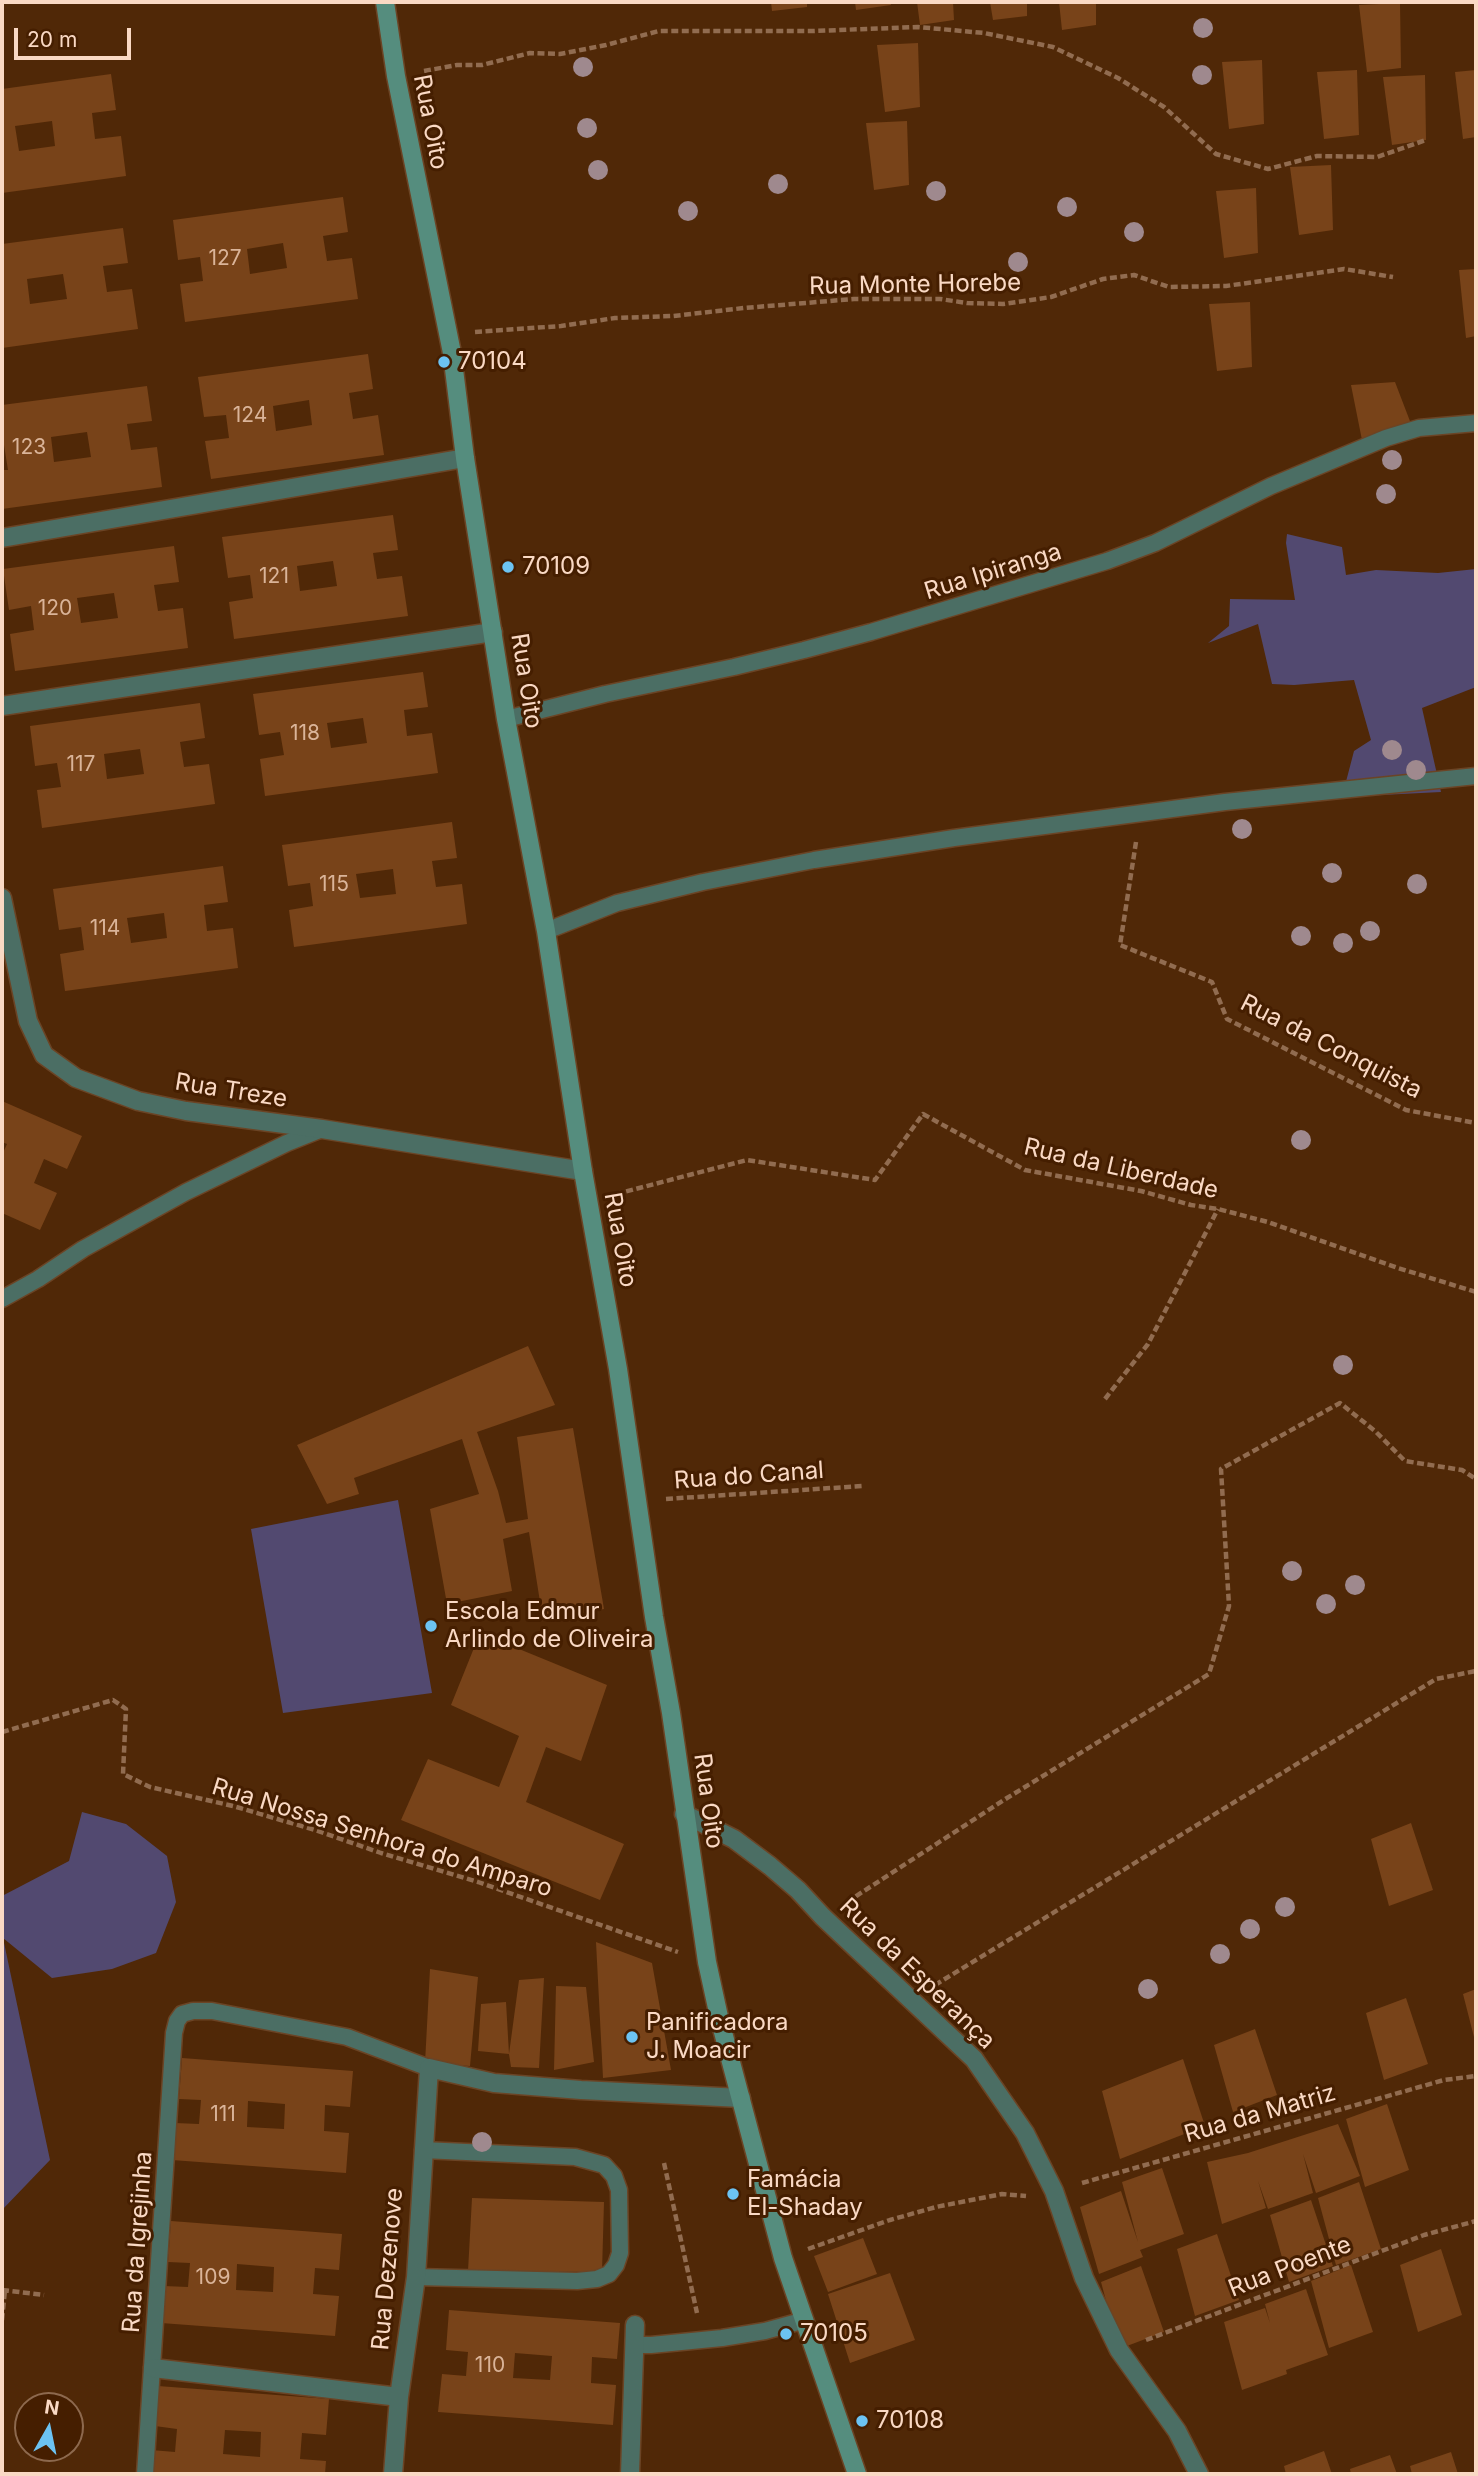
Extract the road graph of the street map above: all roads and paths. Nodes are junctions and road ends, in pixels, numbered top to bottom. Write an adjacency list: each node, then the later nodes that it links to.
1 (385, 2): 2 (street, Rua Oito)
2 (396, 76): 3 (path); 5 (street, Rua Oito)
3 (1426, 140)
4 (1393, 277): 5 (path, Rua Monte Horebe)
5 (452, 353): 7 (street, Rua Oito)
6 (1476, 423): 11 (lane, Rua Ipiranga)
7 (465, 458): 8 (street); 9 (street, Rua Oito)
8 (2, 538)
9 (493, 632): 10 (street); 11 (street, Rua Oito)
10 (2, 706)
11 (506, 719): 15 (street, Rua Oito)
12 (1476, 776): 13 (lane)
13 (1140, 813): 15 (lane); 16 (path, Rua da Conquista)
14 (2, 898): 17 (street, Rua Treze)
15 (546, 930): 18 (street, Rua Oito)
16 (1476, 1122)
17 (322, 1129): 18 (street, Rua Treze); 22 (lane)
18 (583, 1171): 19 (street, Rua Oito)
19 (588, 1201): 20 (path, Rua da Liberdade); 26 (street, Rua Oito)
20 (1218, 1209): 21 (path, Rua da Liberdade); 23 (path)
21 (1476, 1292)
22 (2, 1298)
23 (1105, 1399)
24 (1476, 1479): 30 (path)
25 (862, 1486): 26 (path, Rua do Canal)
26 (637, 1501): 29 (street, Rua Oito)
27 (1476, 1671): 32 (path)
28 (2, 1732): 31 (path, Rua Nossa Senhora do Amparo)
29 (684, 1814): 30 (street, Rua da Esperança); 31 (street, Rua Oito)
30 (823, 1917): 32 (street, Rua da Esperança)
31 (707, 1962): 35 (street, Rua Oito)
32 (911, 2000): 38 (street, Rua da Esperança)
33 (429, 2068): 35 (street); 36 (street, Rua Dezenove); 51 (lane, Rua da Igrejinha)
34 (1476, 2076): 38 (path, Rua da Matriz)
35 (741, 2098): 41 (street, Rua Oito)
36 (423, 2150): 42 (street, Rua Dezenove); 42 (lane)
37 (664, 2163): 48 (path)
38 (1054, 2191): 50 (street, Rua da Esperança)
39 (1028, 2196): 41 (path)
40 (1476, 2221): 50 (path, Rua Poente)
41 (783, 2258): 46 (street, Rua Oito)
42 (416, 2277): 52 (street, Rua Dezenove)
43 (4, 2290): 44 (path); 45 (path)
44 (44, 2295)
45 (2, 2320)
46 (805, 2320): 48 (lane); 56 (street, Rua Oito)
47 (635, 2325): 49 (street)
48 (703, 2340): 49 (lane)
49 (635, 2345): 55 (street)
50 (1119, 2350): 57 (street, Rua da Esperança)
51 (153, 2368): 52 (street); 53 (lane, Rua da Igrejinha)
52 (399, 2397): 54 (street, Rua Dezenove)
53 (145, 2474)
54 (393, 2474)
55 (630, 2474)
56 (857, 2474)
57 (1199, 2474)

